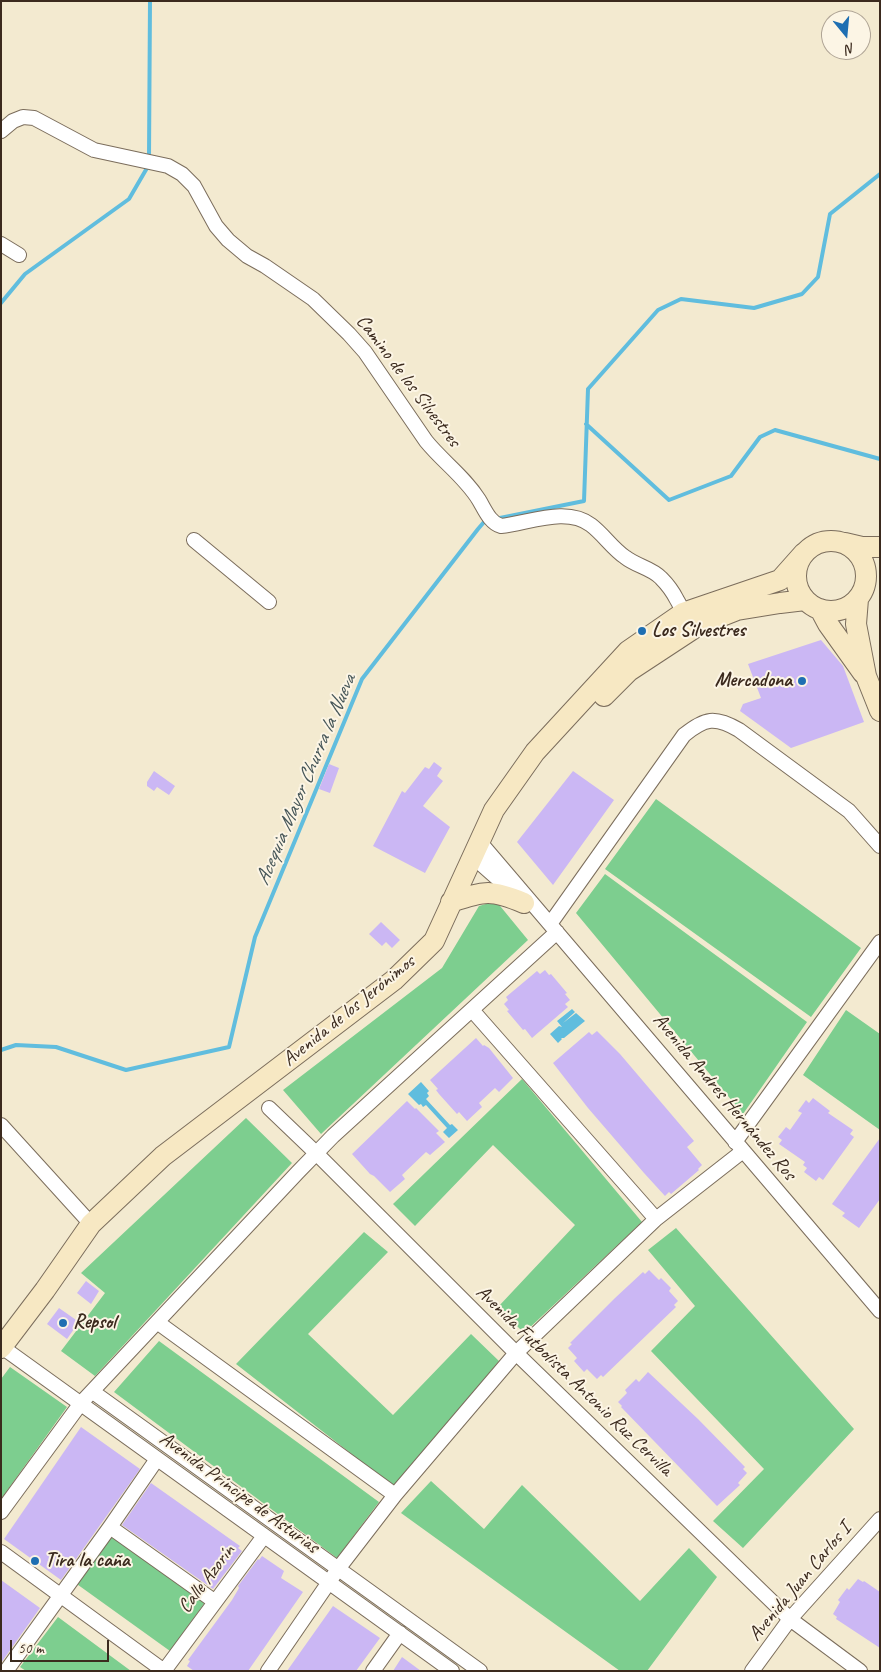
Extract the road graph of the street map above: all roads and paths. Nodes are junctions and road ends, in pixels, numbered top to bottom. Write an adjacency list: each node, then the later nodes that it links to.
1 (1, 131): 12 (street, Camino de los Silvestres)
2 (1, 244): 3 (street)
3 (20, 256)
4 (194, 540): 10 (street)
5 (843, 542): 6 (main road); 7 (main road); 8 (main road)
6 (880, 547)
7 (804, 553): 11 (main road); 12 (main road)
8 (873, 569): 9 (main road)
9 (858, 599): 11 (main road); 13 (main road)
10 (269, 602)
11 (813, 605): 12 (main road); 13 (main road)
12 (691, 619): 16 (main road, Avenida de los Jerónimos)
13 (866, 676): 14 (main road)
14 (880, 711)
15 (880, 846): 19 (street)
16 (476, 848): 17 (main road, Avenida de los Jerónimos); 18 (street, Avenida Andres Hernández Ros)
17 (451, 902): 18 (main road); 27 (main road, Avenida de los Jerónimos)
18 (531, 906): 19 (street, Avenida Andres Hernández Ros)
19 (553, 928): 21 (street); 24 (street, Avenida Andres Hernández Ros)
20 (880, 942): 24 (street)
21 (472, 1010): 25 (street); 26 (street)
22 (269, 1108): 25 (street, Avenida Futbolista Antonio Ruz Cervilla)
23 (1, 1125): 27 (street)
24 (739, 1146): 26 (street); 28 (street, Avenida Andres Hernández Ros)
25 (316, 1153): 29 (street); 31 (street, Avenida Futbolista Antonio Ruz Cervilla)
26 (656, 1219): 31 (street)
27 (91, 1224): 30 (main road, Avenida de los Jerónimos)
28 (880, 1311)
29 (158, 1322): 32 (street); 35 (street)
30 (2, 1348): 33 (street, Avenida Príncipe de Asturias)
31 (516, 1353): 35 (street); 45 (street, Avenida Futbolista Antonio Ruz Cervilla)
32 (93, 1392): 33 (street); 41 (street, Avenida Príncipe de Asturias)
33 (81, 1404): 34 (street, Avenida Príncipe de Asturias); 36 (street)
34 (157, 1458): 38 (street); 39 (street, Avenida Príncipe de Asturias)
35 (395, 1495): 41 (street)
36 (1, 1512)
37 (880, 1519): 45 (street, Avenida Juan Carlos I)
38 (110, 1527): 43 (street); 44 (street)
39 (264, 1536): 42 (street, Avenida Príncipe de Asturias); 44 (street, Calle Azorín)
40 (1, 1552): 43 (street)
41 (338, 1569): 42 (street); 52 (street, Avenida Príncipe de Asturias)
42 (330, 1583): 46 (street, Avenida Príncipe de Asturias); 49 (street)
43 (60, 1596): 47 (street); 48 (street)
44 (214, 1600): 48 (street, Calle Azorín)
45 (790, 1619): 53 (street, Avenida Juan Carlos I); 54 (street, Avenida Futbolista Antonio Ruz Cervilla)
46 (400, 1633): 50 (street); 51 (street, Avenida Príncipe de Asturias)
47 (10, 1669)
48 (164, 1671)
49 (268, 1671)
50 (373, 1671)
51 (452, 1671)
52 (480, 1671)
53 (752, 1671)
54 (860, 1671)

